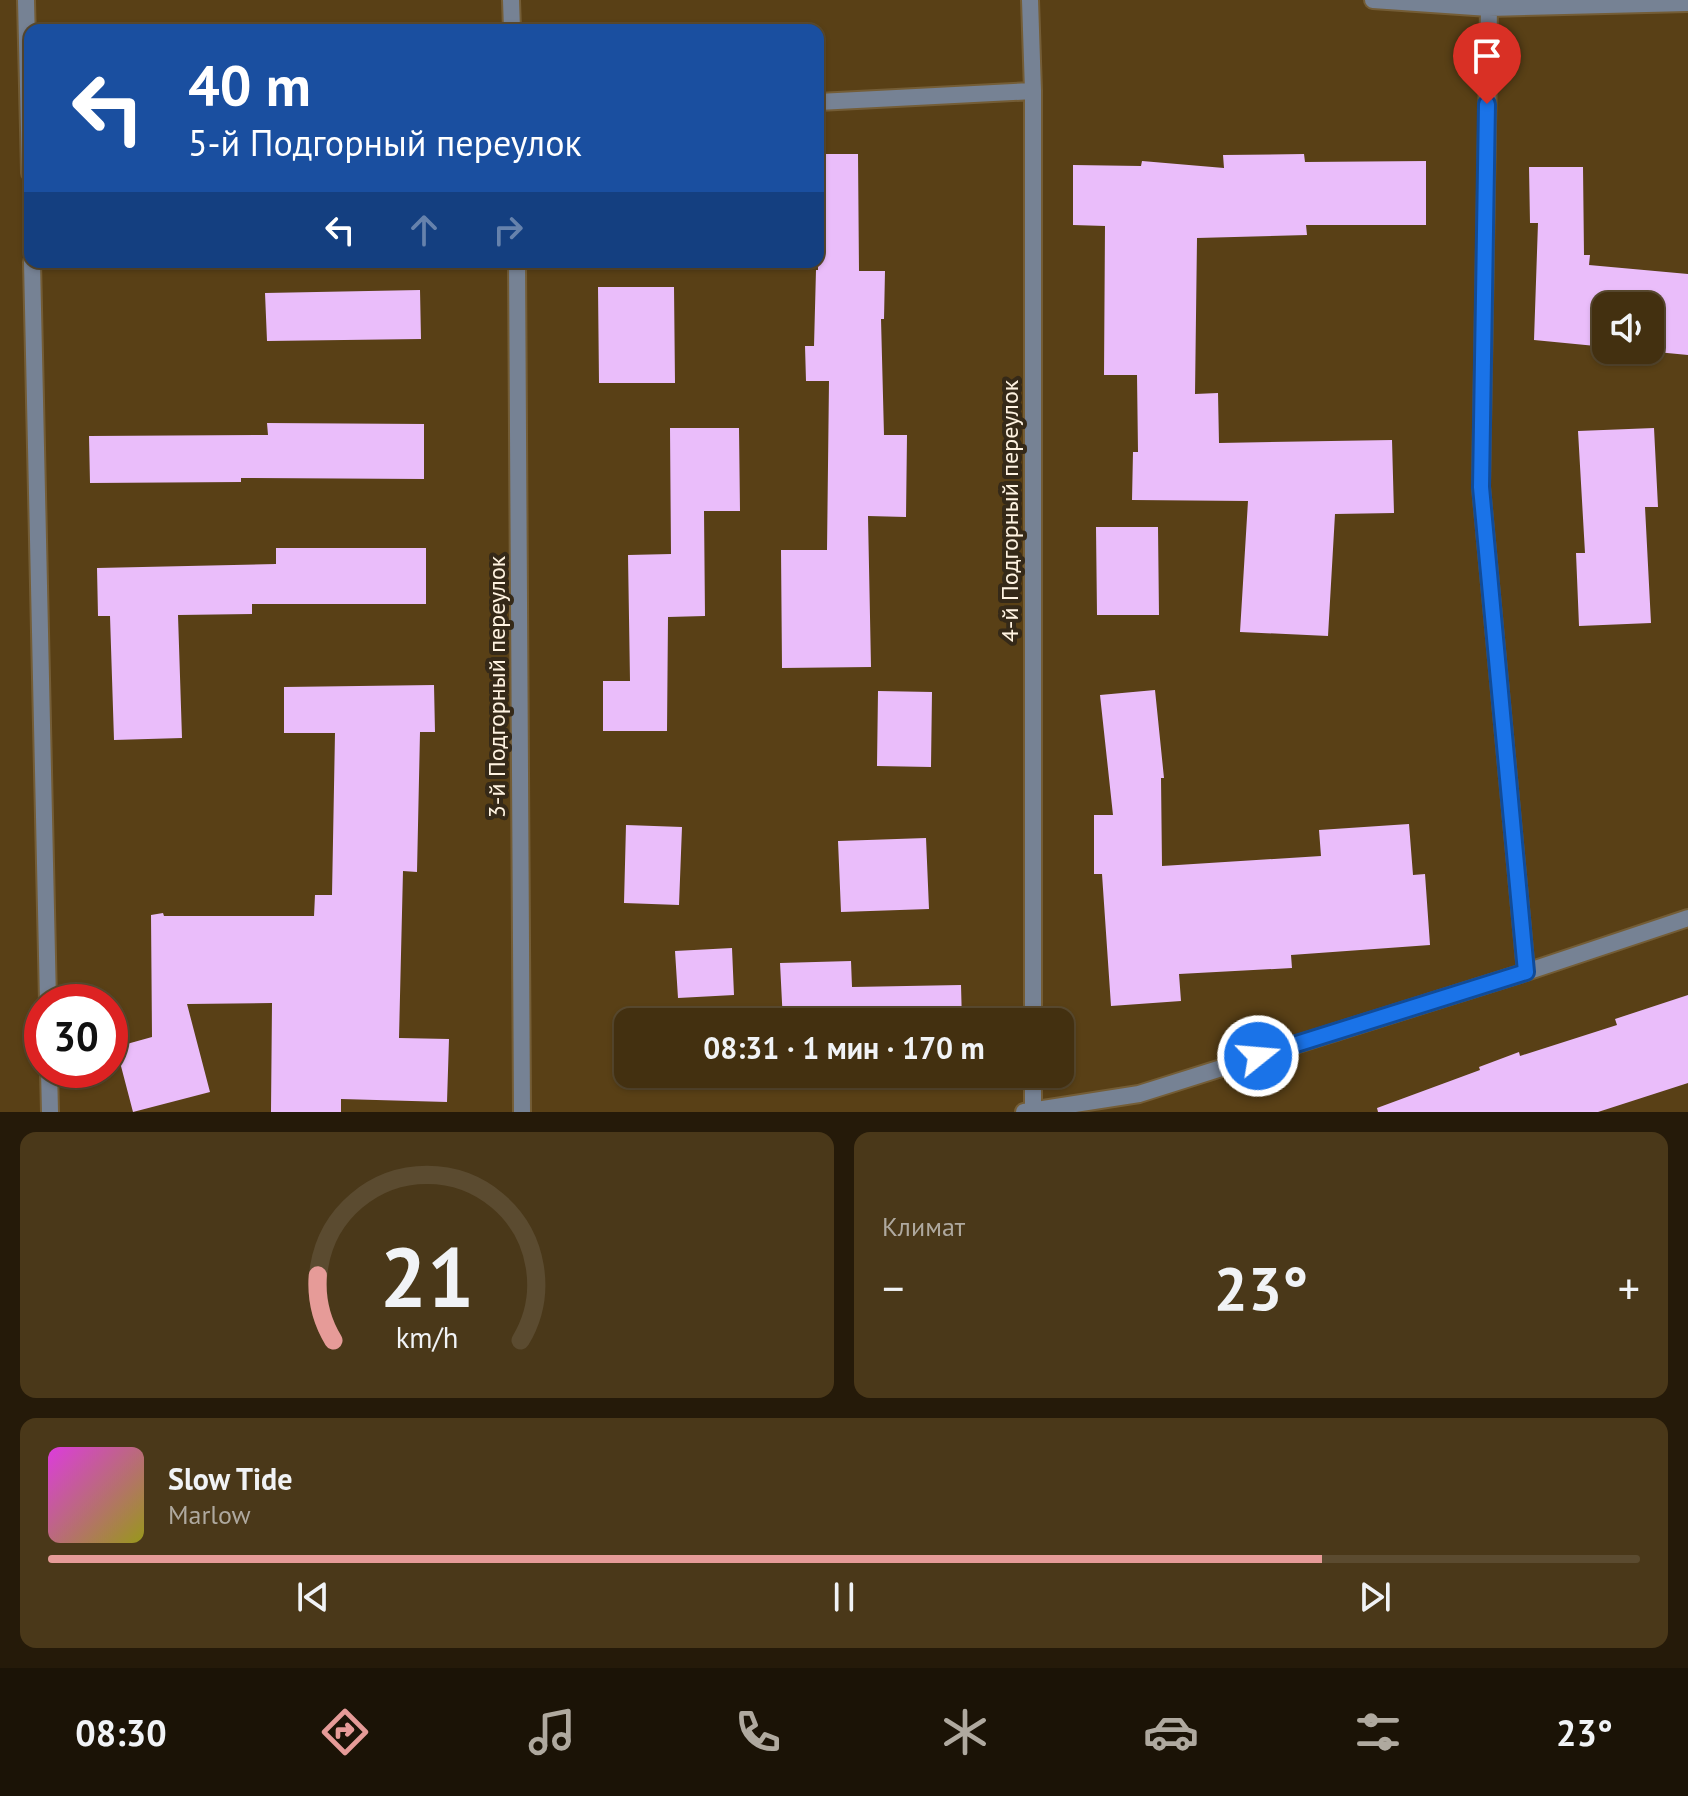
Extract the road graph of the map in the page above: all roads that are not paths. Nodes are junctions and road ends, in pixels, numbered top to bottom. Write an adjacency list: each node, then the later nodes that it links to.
1 (26, 0): 7 (street)
2 (511, 0): 8 (street)
3 (1030, 0): 9 (street, 4-й Подгорный переулок)
4 (1373, 0): 6 (street)
5 (1688, 3): 6 (street)
6 (1489, 8): 14 (street)
7 (27, 24)
8 (512, 24)
9 (1033, 91): 10 (street); 16 (street, 4-й Подгорный переулок)
10 (824, 102)
11 (32, 268): 15 (street)
12 (517, 268): 21 (street, 3-й Подгорный переулок)
13 (1688, 918): 14 (street)
14 (1526, 972): 19 (street)
15 (48, 984)
16 (1033, 1008)
17 (49, 1088): 20 (street)
18 (1031, 1088): 19 (street)
19 (1028, 1111)
20 (50, 1112)
21 (522, 1112)

